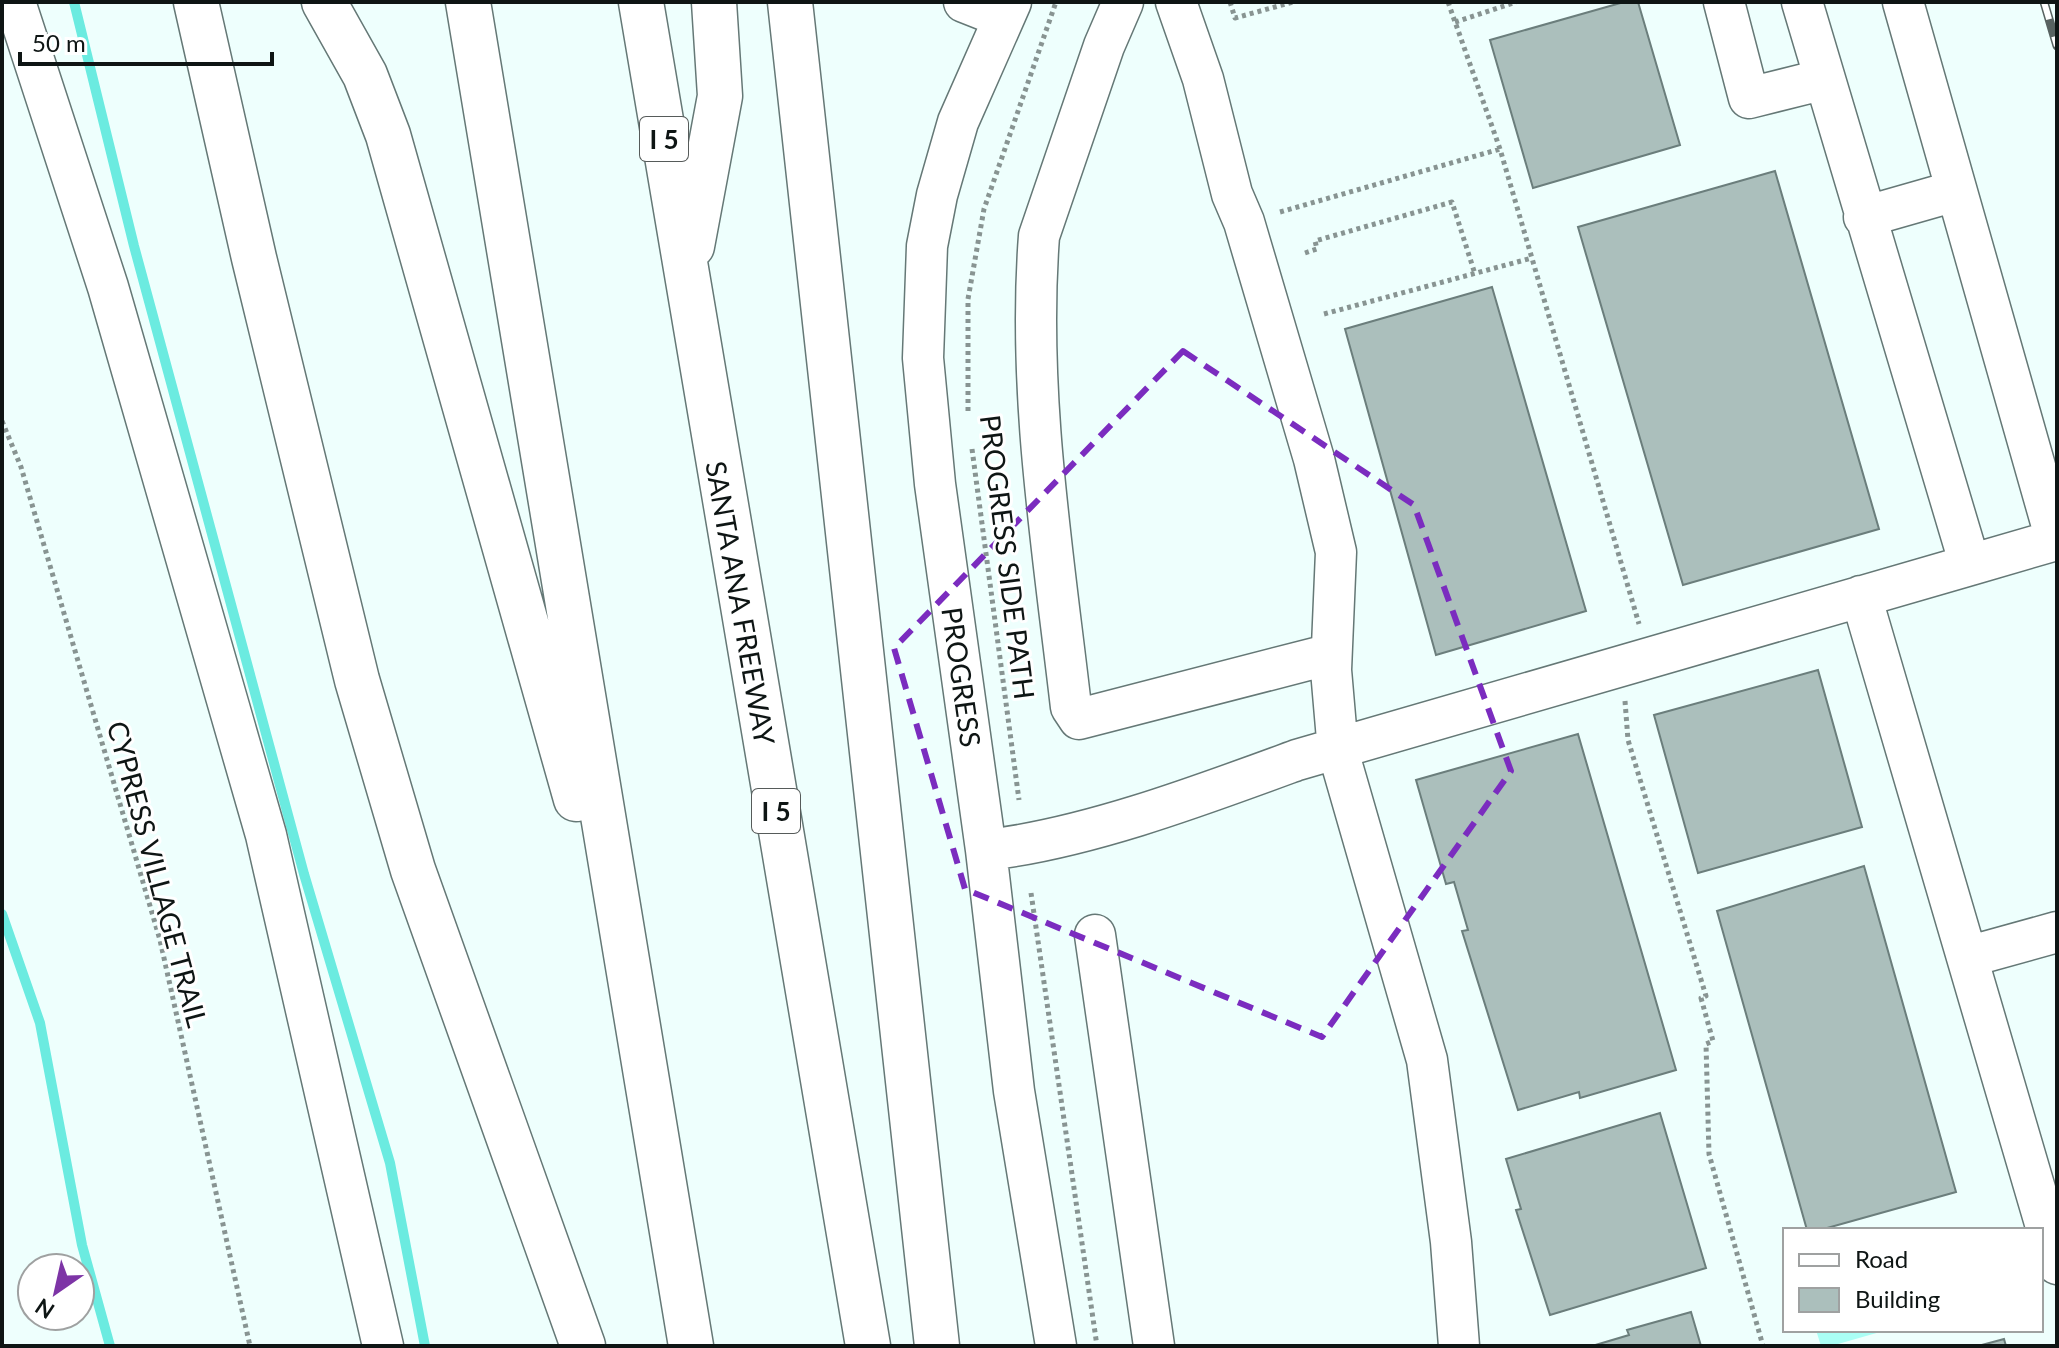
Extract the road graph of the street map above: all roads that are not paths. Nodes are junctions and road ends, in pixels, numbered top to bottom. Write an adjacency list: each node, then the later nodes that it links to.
1 (15, 2): 32 (street)
2 (196, 2): 33 (highway)
3 (324, 2): 28 (highway)
4 (468, 2): 28 (highway)
5 (641, 2): 18 (highway, SANTA ANA FREEWAY / I 5)
6 (714, 2): 18 (highway)
7 (790, 2): 36 (highway)
8 (964, 2): 14 (street)
9 (1123, 2): 22 (street)
10 (1176, 2): 22 (street)
11 (1724, 2): 15 (street)
12 (1802, 2): 15 (street)
13 (1903, 2): 16 (street)
14 (1005, 7): 24 (street, PROGRESS)
15 (1825, 79): 17 (street)
16 (1955, 191): 17 (street); 19 (street)
17 (1864, 217): 20 (street)
18 (686, 276): 35 (highway, SANTA ANA FREEWAY / I 5)
19 (2056, 542): 20 (street)
20 (1970, 565): 21 (street)
21 (1861, 596): 23 (street); 27 (street)
22 (1331, 654): 23 (street)
23 (1338, 751): 24 (street); 39 (street)
24 (986, 850): 37 (street, PROGRESS)
25 (2057, 932): 27 (street)
26 (1095, 935): 38 (street)
27 (1967, 957): 29 (street)
28 (637, 1017): 34 (highway)
29 (2042, 1228)
30 (2043, 1230): 31 (street)
31 (2050, 1255)
32 (383, 1346)
33 (583, 1346)
34 (691, 1346)
35 (868, 1346)
36 (937, 1346)
37 (1056, 1346)
38 (1154, 1346)
39 (1459, 1346)

